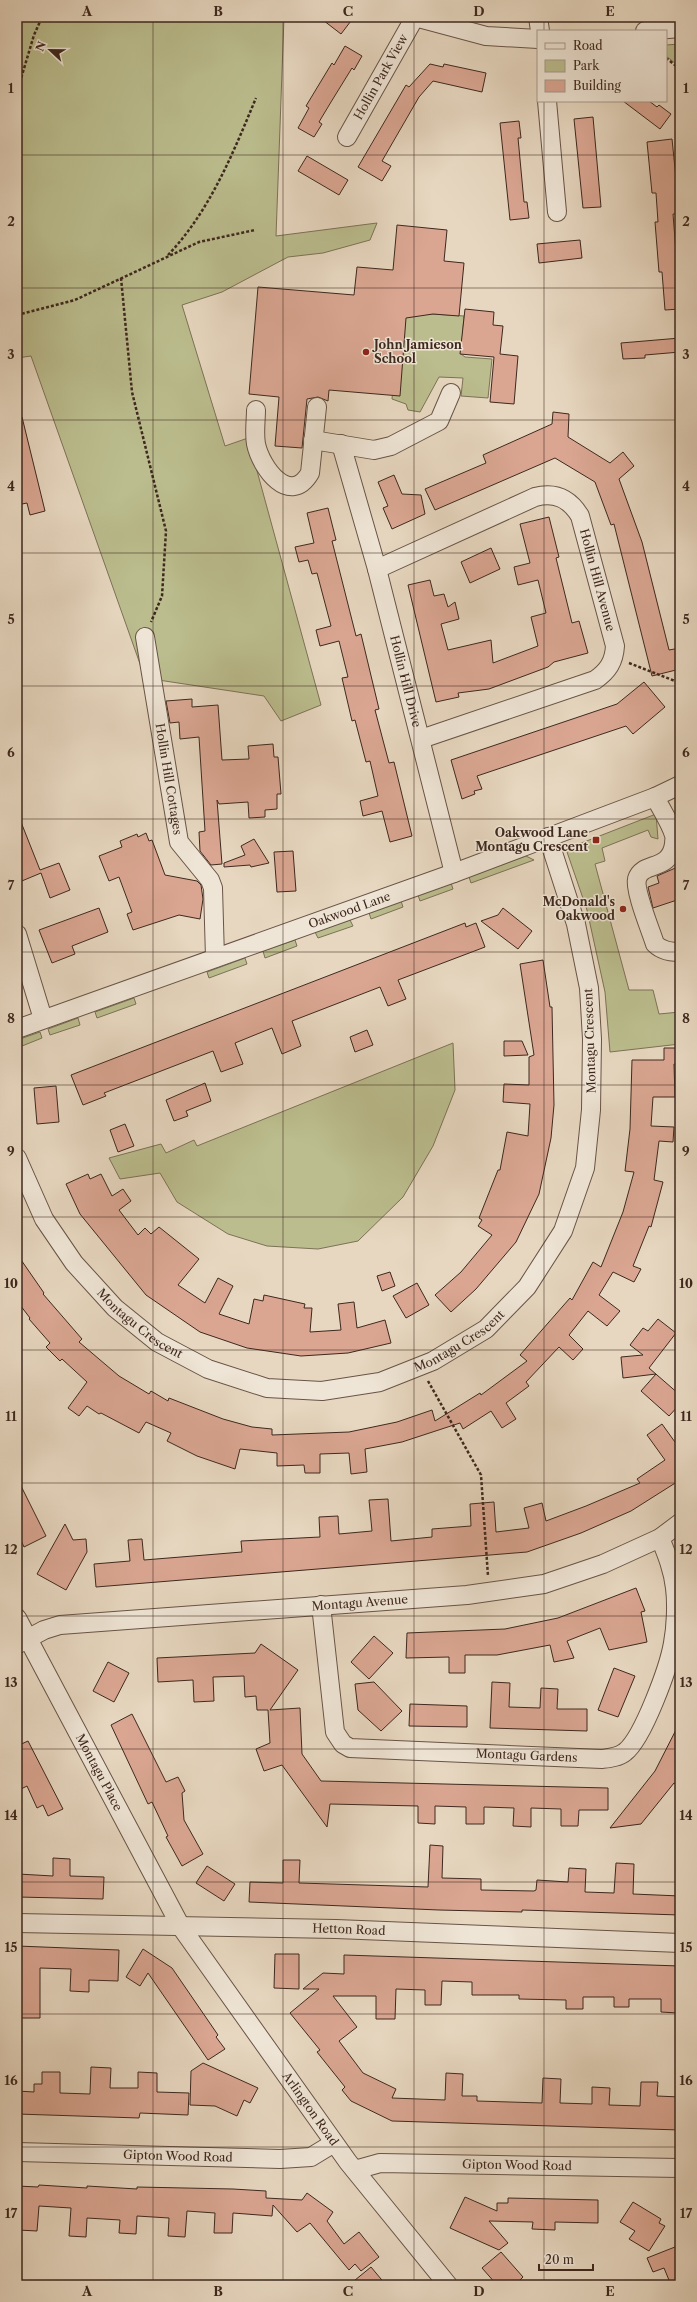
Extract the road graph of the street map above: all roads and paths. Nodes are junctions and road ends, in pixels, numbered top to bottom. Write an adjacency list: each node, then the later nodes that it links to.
1 (42, 17): 10 (path)
2 (415, 17): 7 (street); 13 (street, Hollin Park View)
3 (538, 17): 5 (street)
4 (680, 28): 6 (street)
5 (540, 30)
6 (657, 30)
7 (537, 39)
8 (667, 59): 9 (path)
9 (680, 69)
10 (17, 92)
11 (256, 98): 16 (path)
12 (547, 102): 14 (street)
13 (347, 137)
14 (557, 212)
15 (255, 230): 16 (path)
16 (167, 257): 17 (path)
17 (121, 278): 18 (path); 25 (path)
18 (17, 315)
19 (451, 392): 23 (street)
20 (317, 406): 22 (street)
21 (256, 410): 22 (street)
22 (313, 440): 23 (street)
23 (341, 444): 24 (street, Hollin Hill Drive)
24 (377, 569): 26 (street, Hollin Hill Avenue); 28 (street, Hollin Hill Drive)
25 (145, 637): 35 (street, Hollin Hill Cottages)
26 (614, 656): 27 (path); 28 (street)
27 (680, 683)
28 (421, 739): 32 (street, Hollin Hill Drive)
29 (680, 785): 30 (street, Oakwood Lane)
30 (656, 797): 31 (street, Oakwood Lane); 34 (street)
31 (548, 837): 32 (street, Oakwood Lane); 39 (street, Montagu Crescent)
32 (454, 873): 35 (street, Oakwood Lane)
33 (17, 934): 36 (street)
34 (677, 953)
35 (215, 958): 36 (street, Oakwood Lane)
36 (43, 1019): 37 (street, Oakwood Lane)
37 (17, 1029)
38 (17, 1158): 39 (street, Montagu Crescent)
39 (420, 1366): 42 (path)
40 (680, 1523): 41 (street, Montagu Avenue)
41 (660, 1538): 42 (street, Montagu Avenue); 43 (street, Montagu Gardens)
42 (489, 1592): 43 (street, Montagu Avenue)
43 (321, 1605): 45 (street, Montagu Avenue)
44 (17, 1618): 45 (street, Montagu Place)
45 (22, 1642): 47 (street, Montagu Place)
46 (17, 1923): 47 (street, Hetton Road)
47 (181, 1927): 48 (street, Hetton Road); 49 (street, Arlington Road)
48 (680, 1943)
49 (334, 2142): 50 (street, Gipton Wood Road); 51 (street, Arlington Road)
50 (17, 2152)
51 (355, 2170): 52 (street, Gipton Wood Road); 53 (street, Arlington Road)
52 (679, 2171)
53 (448, 2285)

